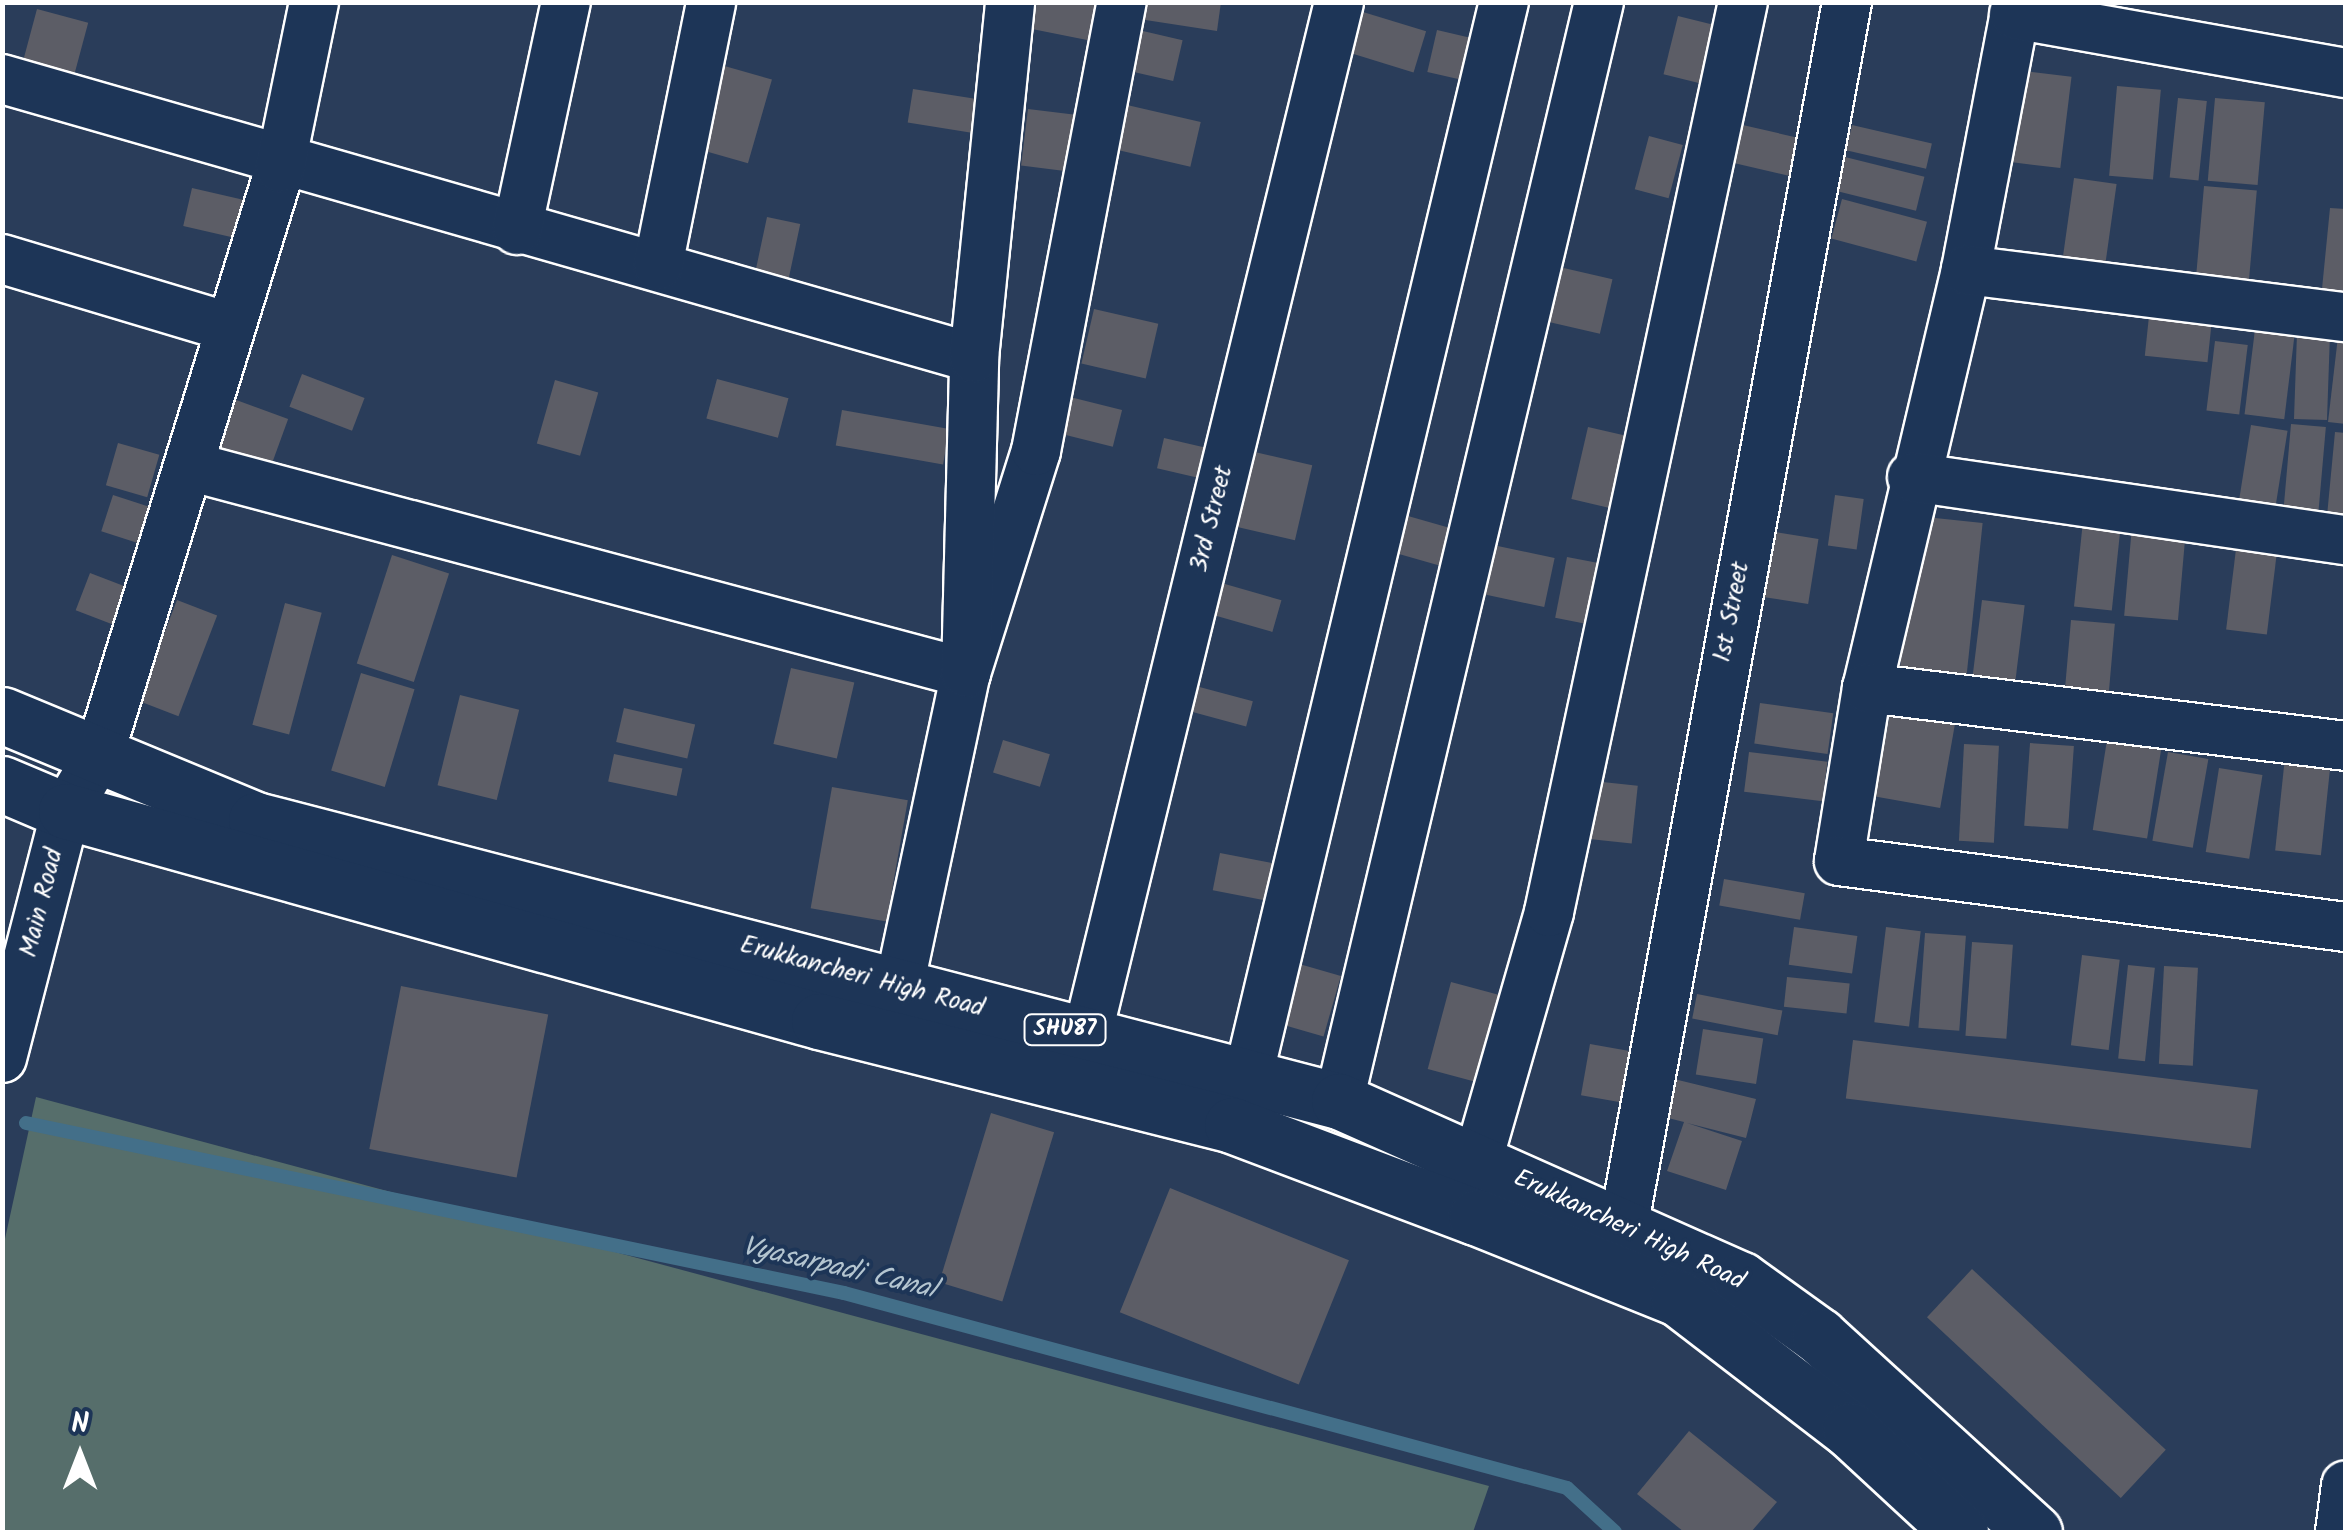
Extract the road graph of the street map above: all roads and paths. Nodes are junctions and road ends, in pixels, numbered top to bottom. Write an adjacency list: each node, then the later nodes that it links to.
1 (314, 2): 14 (street, Main Road)
2 (566, 2): 15 (street)
3 (711, 2): 17 (street)
4 (1010, 2): 21 (street)
5 (1122, 2): 25 (street)
6 (1339, 2): 34 (street, 3rd Street)
7 (1504, 2): 36 (street)
8 (1599, 2): 37 (street)
9 (1743, 2): 38 (street)
10 (1847, 2): 39 (street, 1st Street)
11 (2015, 8): 12 (street); 18 (street)
12 (2346, 72)
13 (2, 80): 14 (street)
14 (278, 159): 15 (street); 20 (street, Main Road)
15 (517, 230): 17 (street)
16 (2, 259): 20 (street)
17 (658, 266): 21 (street)
18 (1966, 270): 19 (street); 23 (street)
19 (2346, 317)
20 (229, 328): 22 (street, Main Road)
21 (974, 358): 25 (street)
22 (189, 466): 25 (street); 29 (street, Main Road)
23 (1912, 477): 24 (street); 26 (street)
24 (2346, 540)
25 (966, 673): 33 (street)
26 (1868, 688): 28 (street); 32 (street)
27 (2, 715): 29 (main road, Erukkancheri High Road / SHU87)
28 (2346, 746)
29 (99, 755): 31 (street, Main Road); 33 (main road, Erukkancheri High Road / SHU87)
30 (2, 784): 31 (main road, SHU87)
31 (66, 811): 35 (street, Main Road); 41 (main road, SHU87)
32 (2346, 927)
33 (899, 987): 34 (main road, Erukkancheri High Road / SHU87)
34 (1087, 1036): 36 (main road, Erukkancheri High Road / SHU87)
35 (2, 1058)
36 (1248, 1077): 37 (main road, Erukkancheri High Road / SHU87)
37 (1338, 1102): 38 (main road, Erukkancheri High Road / SHU87)
38 (1478, 1160): 39 (main road, Erukkancheri High Road / SHU87)
39 (1624, 1223): 42 (main road, Erukkancheri High Road / SHU87)
40 (2346, 1485): 43 (street)
41 (1960, 1532)
42 (2034, 1532)
43 (2340, 1532)

